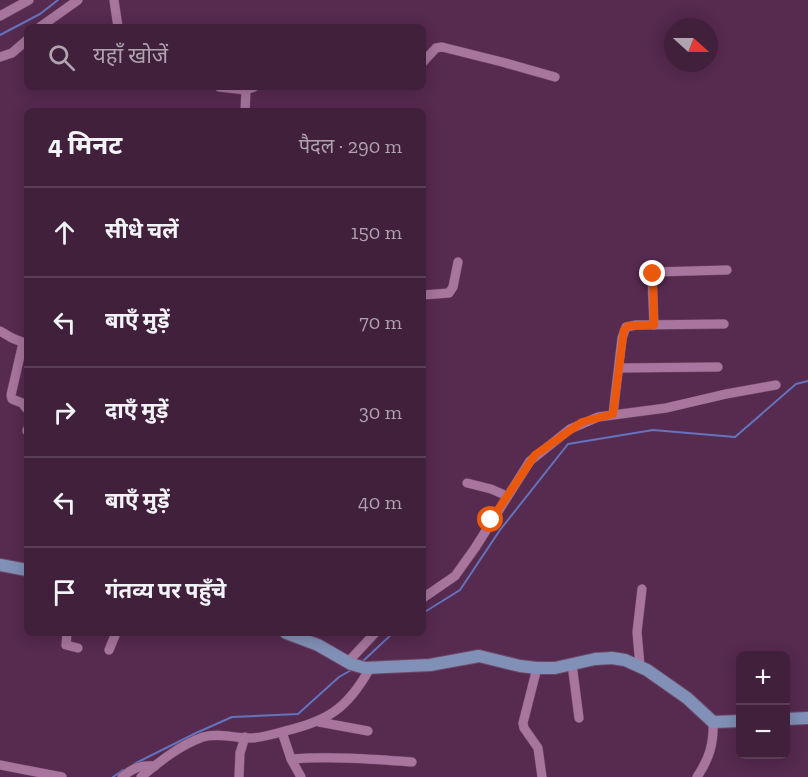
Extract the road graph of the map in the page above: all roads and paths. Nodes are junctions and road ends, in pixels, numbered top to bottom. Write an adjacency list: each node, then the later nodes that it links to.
1 (28, 0): 4 (street)
2 (78, 0): 5 (street)
3 (114, 0): 6 (street)
4 (0, 16)
5 (44, 24)
6 (118, 24)
7 (24, 43): 8 (street)
8 (0, 57)
9 (426, 59): 10 (street)
10 (555, 77)
11 (250, 90): 12 (street)
12 (246, 108)
13 (458, 261): 15 (street)
14 (727, 270): 17 (street)
15 (426, 295)
16 (724, 324): 17 (street)
17 (654, 325): 22 (street)
18 (0, 331): 19 (street)
19 (24, 343)
20 (24, 348): 24 (street)
21 (718, 367): 22 (street)
22 (620, 368): 25 (street)
23 (776, 385): 25 (street)
24 (24, 405)
25 (613, 414): 27 (street)
26 (467, 483): 27 (street)
27 (507, 496): 31 (street)
28 (0, 565): 29 (street)
29 (24, 569)
30 (642, 589): 40 (street)
31 (426, 596)
32 (67, 636): 36 (street)
33 (115, 636): 37 (street)
34 (294, 636): 38 (street)
35 (372, 636): 38 (street)
36 (78, 648)
37 (108, 650)
38 (349, 663): 41 (street)
39 (572, 664): 40 (street); 42 (street); 43 (street)
40 (640, 666): 48 (street)
41 (368, 668): 42 (street); 47 (street)
42 (537, 668): 61 (street)
43 (579, 717)
44 (808, 718): 45 (street)
45 (790, 719)
46 (736, 721): 48 (street)
47 (319, 722): 49 (street); 50 (street)
48 (713, 722): 62 (street)
49 (368, 731)
50 (282, 732): 51 (street); 52 (street)
51 (245, 737): 55 (street); 59 (street)
52 (291, 759): 53 (street); 60 (street)
53 (412, 762)
54 (0, 765): 56 (street)
55 (155, 766): 57 (street); 58 (street)
56 (62, 777)
57 (122, 777)
58 (141, 777)
59 (240, 777)
60 (301, 777)
61 (542, 777)
62 (698, 777)

